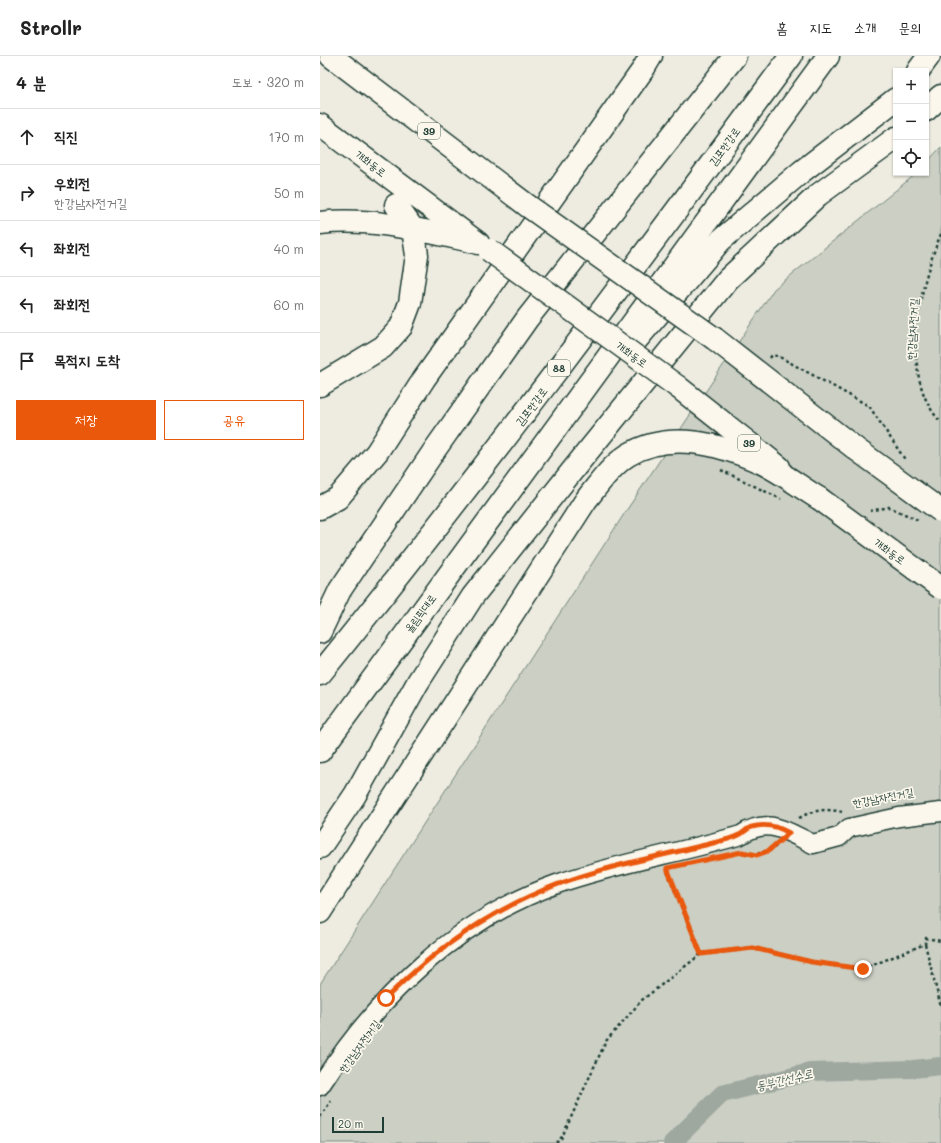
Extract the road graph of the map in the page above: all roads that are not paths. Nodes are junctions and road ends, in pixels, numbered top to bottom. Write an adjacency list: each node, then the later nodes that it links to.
1 (331, 56): 23 (main road, 39, bridge)
2 (651, 56): 22 (main road)
3 (719, 56): 12 (main road)
4 (735, 56): 12 (main road)
5 (791, 56): 26 (main road, 김포한강로 / 88)
6 (828, 56): 20 (main road)
7 (929, 56): 8 (main road)
8 (920, 68)
9 (941, 96): 11 (main road)
10 (893, 101): 20 (main road)
11 (929, 107)
12 (690, 114): 25 (main road)
13 (320, 125): 18 (main road, 개화동로 / 39)
14 (893, 140): 29 (main road)
15 (396, 205): 17 (main road)
16 (320, 223): 17 (main road)
17 (414, 229): 18 (main road); 19 (main road)
18 (482, 246): 21 (main road, 개화동로 / 39, bridge)
19 (320, 385)
20 (521, 475): 27 (main road, 올림픽대로)
21 (820, 499): 24 (main road, 개화동로 / 39, bridge); 30 (main road)
22 (320, 508)
23 (941, 511)
24 (941, 588)
25 (320, 632)
26 (320, 674)
27 (320, 751)
28 (941, 812): 31 (lane)
29 (320, 847)
30 (320, 912)
31 (327, 1091)

